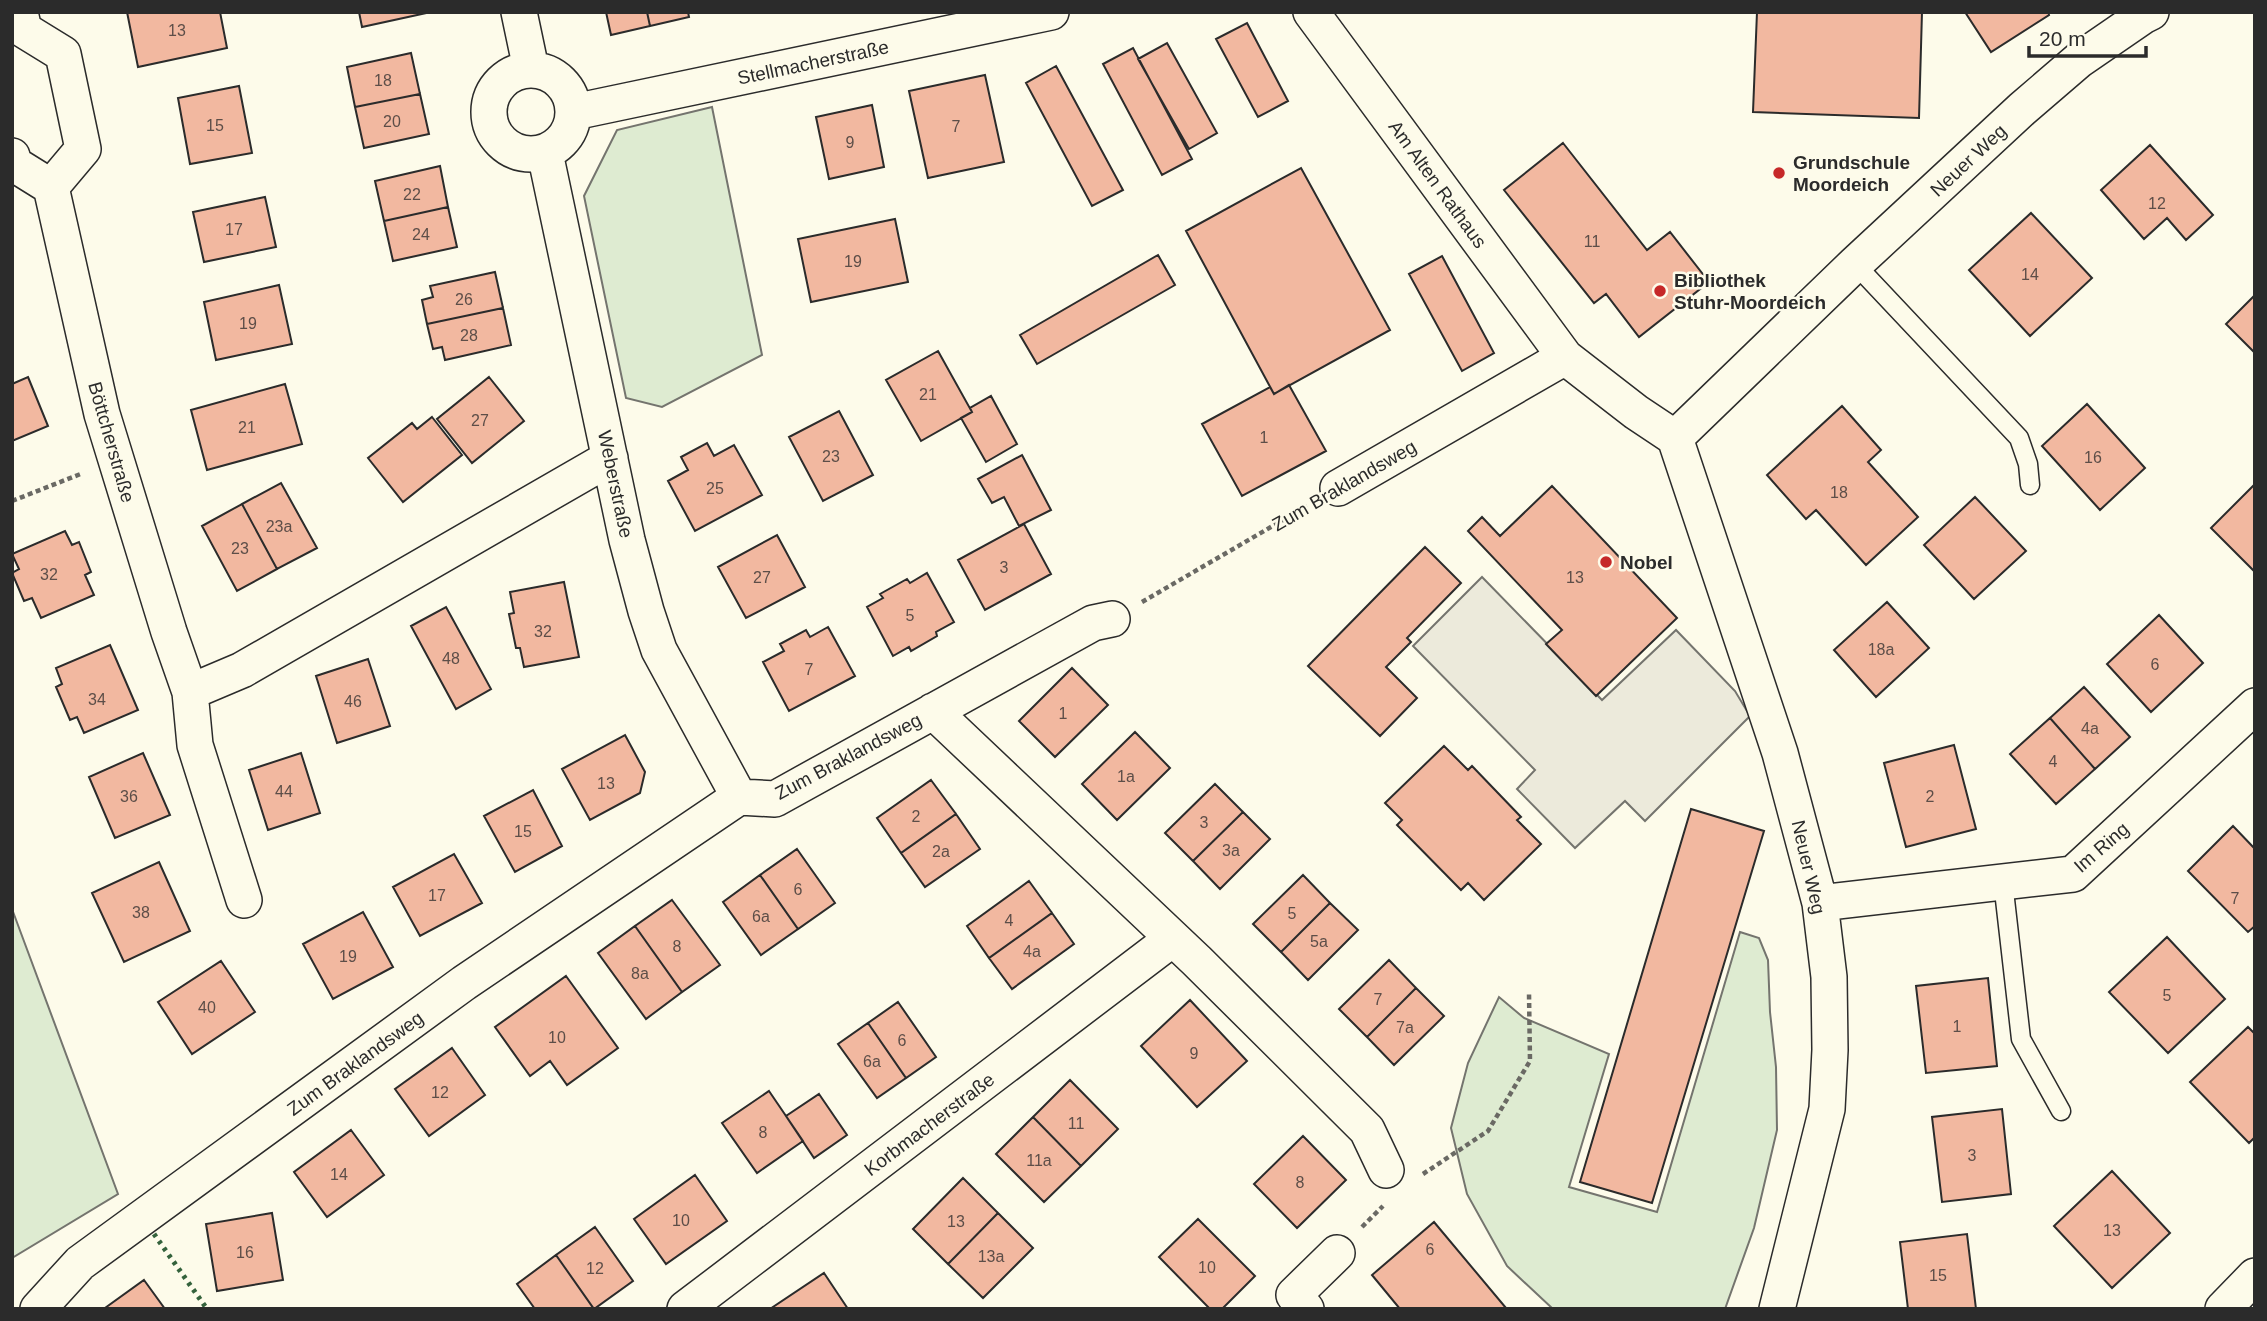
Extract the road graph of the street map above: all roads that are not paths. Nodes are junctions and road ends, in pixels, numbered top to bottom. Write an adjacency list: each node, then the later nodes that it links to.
1 (519, 12): 7 (street)
2 (1051, 12): 5 (street, Stellmacherstraße)
3 (1311, 12): 13 (street, Am Alten Rathaus)
4 (2151, 12): 12 (street, Neuer Weg)
5 (935, 24): 8 (street, Stellmacherstraße)
6 (19, 29): 11 (street)
7 (531, 69): 8 (street); 9 (street)
8 (574, 112): 9 (street)
9 (545, 153): 15 (street, Weberstraße)
10 (12, 156): 11 (street)
11 (51, 187): 19 (street, Böttcherstraße)
12 (1855, 264): 14 (street, Neuer Weg); 16 (lane)
13 (1565, 357): 14 (street); 17 (street, Zum Braklandsweg)
14 (1675, 438): 25 (street, Neuer Weg)
15 (610, 458): 19 (street); 22 (street, Weberstraße)
16 (2030, 485)
17 (1338, 488)
18 (1112, 619): 21 (street, Zum Braklandsweg)
19 (190, 692): 24 (street, Böttcherstraße)
20 (2255, 706): 23 (street, Im Ring)
21 (933, 710): 22 (street, Zum Braklandsweg); 26 (street)
22 (739, 797): 31 (street, Zum Braklandsweg)
23 (2003, 882): 25 (street, Im Ring); 27 (lane)
24 (244, 900)
25 (1820, 903): 34 (street, Neuer Weg)
26 (1172, 940): 28 (street); 32 (street, Korbmacherstraße)
27 (2061, 1111)
28 (1394, 1179)
29 (1337, 1253): 33 (street)
30 (2255, 1276): 35 (street)
31 (38, 1309)
32 (685, 1309)
33 (1306, 1309)
34 (1777, 1309)
35 (2223, 1309)

